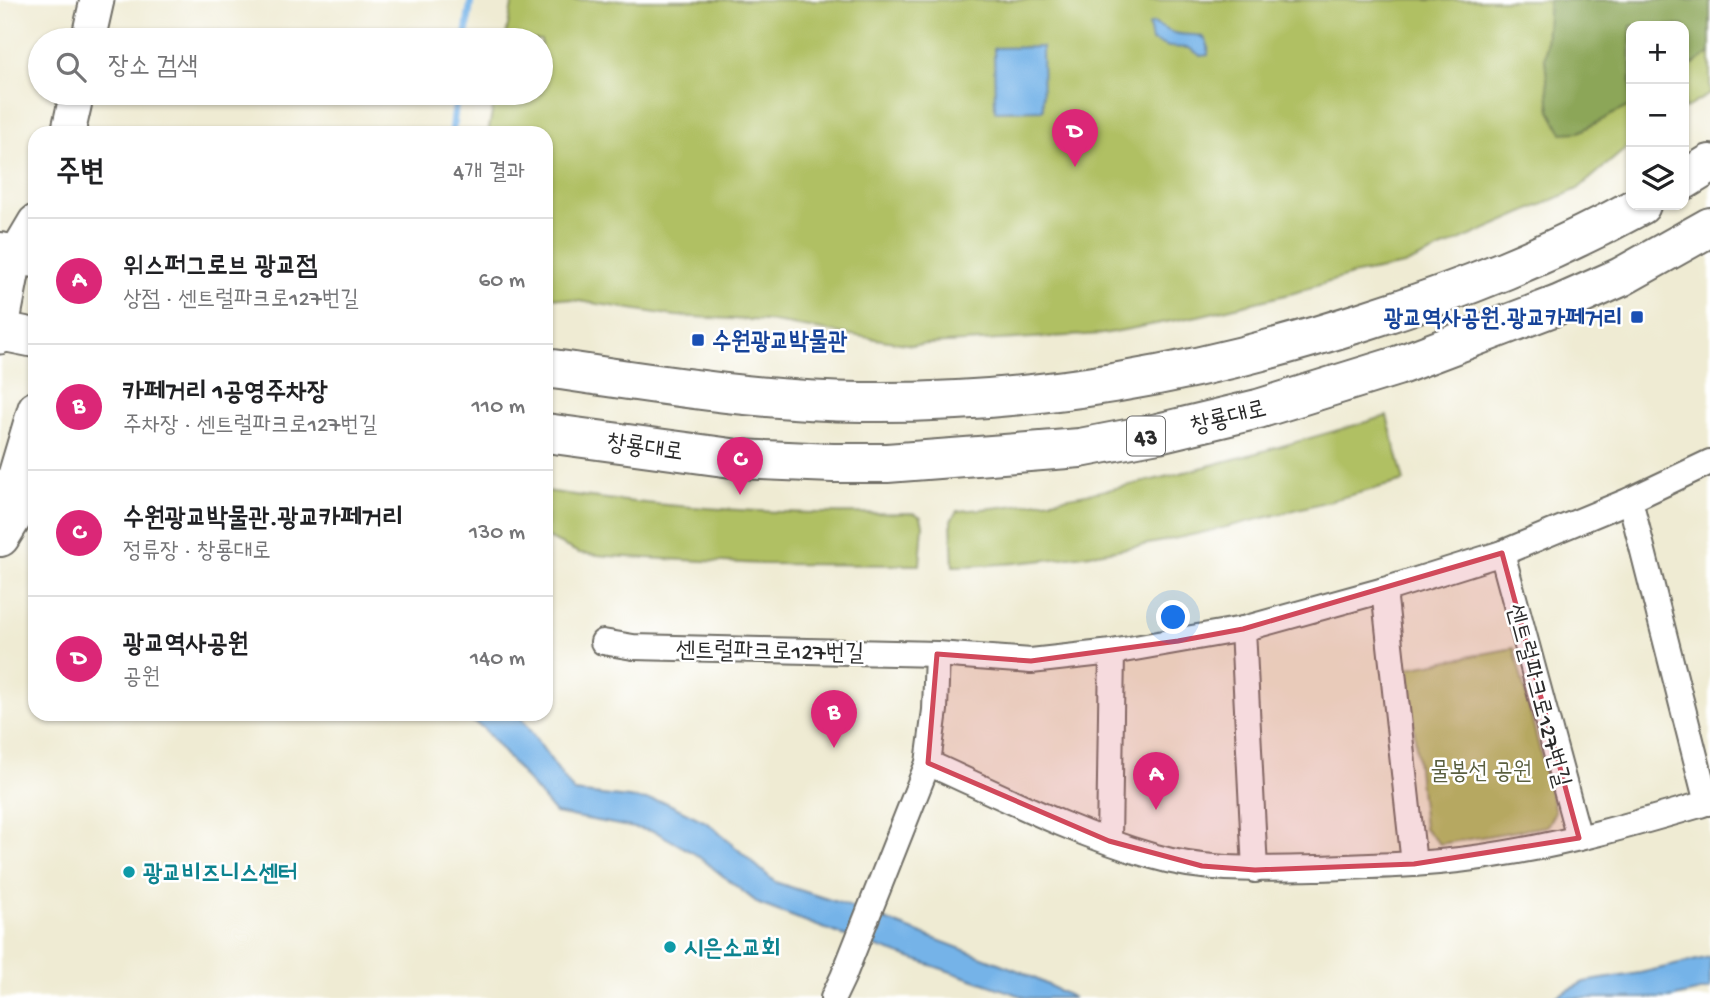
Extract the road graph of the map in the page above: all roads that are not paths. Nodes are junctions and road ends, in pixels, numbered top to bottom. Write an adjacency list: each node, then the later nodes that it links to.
1 (97, 0): 2 (main road)
2 (91, 28)
3 (74, 105): 4 (main road)
4 (70, 126)
5 (1710, 164): 6 (main road)
6 (1689, 177)
7 (1631, 210): 11 (main road, 43)
8 (1710, 227): 13 (main road, 창룡대로 / 43)
9 (22, 246): 10 (main road)
10 (9, 334)
11 (553, 369)
12 (28, 431): 17 (main road)
13 (553, 434)
14 (1710, 462): 16 (street, 센트럴파크로127번길)
15 (28, 491): 18 (main road)
16 (1630, 500): 19 (street, 센트럴파크로127번길); 26 (street)
17 (0, 525)
18 (0, 537)
19 (1502, 553): 20 (street, 센트럴파크로127번길); 27 (street, 센트럴파크로127번길)
20 (1384, 590): 21 (street, 센트럴파크로127번길); 29 (street)
21 (1244, 629): 23 (street, 센트럴파크로127번길); 30 (street)
22 (603, 642): 24 (street, 센트럴파크로127번길)
23 (1112, 652): 24 (street, 센트럴파크로127번길); 28 (street)
24 (937, 654): 25 (street)
25 (928, 763): 28 (street); 31 (street)
26 (1709, 802): 27 (street)
27 (1579, 838): 29 (street)
28 (1108, 841): 30 (street)
29 (1414, 864): 30 (street)
30 (1255, 870)
31 (833, 998)

